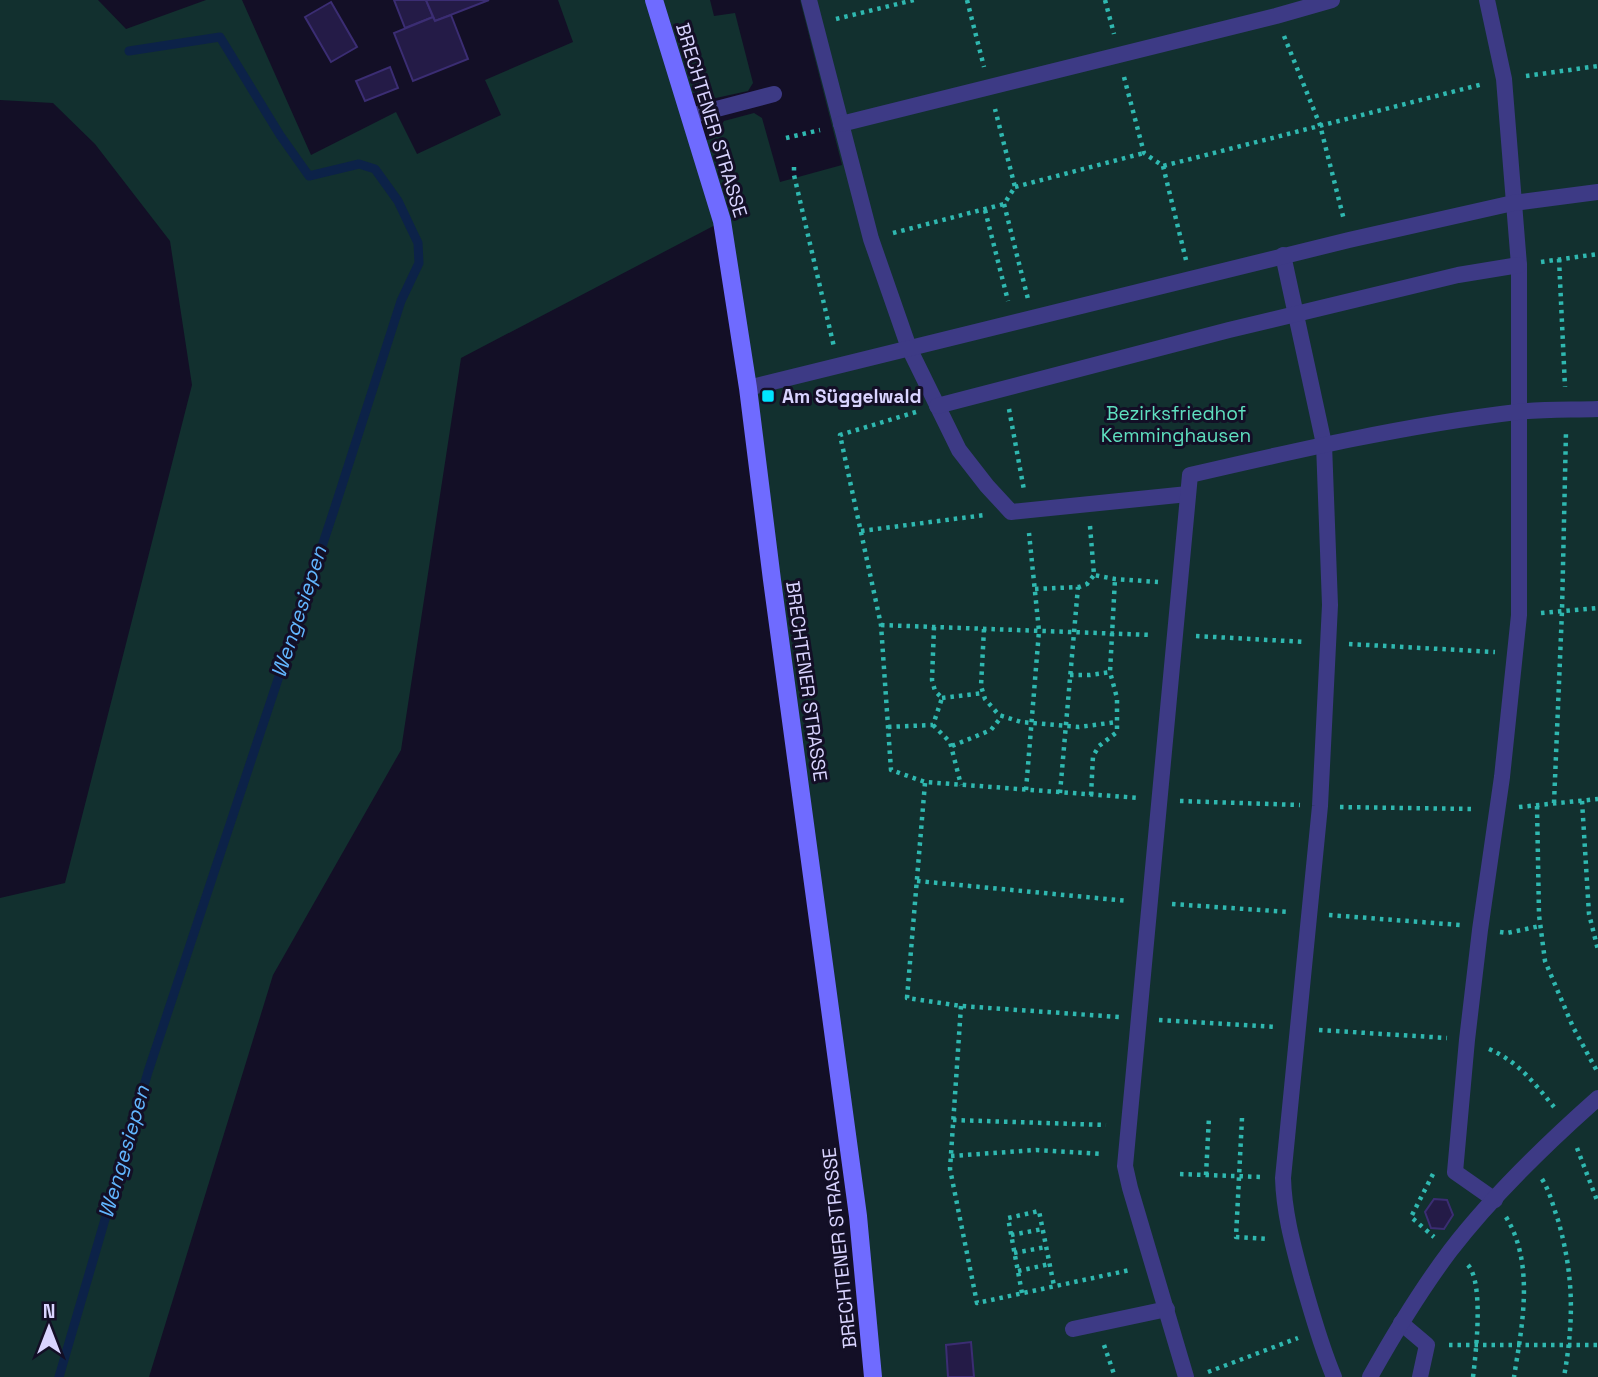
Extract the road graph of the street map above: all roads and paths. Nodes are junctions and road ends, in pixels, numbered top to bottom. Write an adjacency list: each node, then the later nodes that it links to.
1 (654, 0): 11 (street, BRECHTENER STRASSE)
2 (809, 0): 7 (lane)
3 (914, 0): 7 (path)
4 (1332, 0): 6 (lane)
5 (1487, 0): 9 (lane)
6 (1276, 16): 12 (lane); 13 (path)
7 (815, 24): 12 (lane)
8 (1598, 65): 9 (path)
9 (1504, 79): 13 (path); 18 (lane)
10 (774, 94): 11 (lane)
11 (690, 116): 33 (street, BRECHTENER STRASSE)
12 (841, 124): 14 (path); 21 (lane)
13 (1320, 125): 15 (path); 22 (path)
14 (786, 138)
15 (1163, 166): 19 (path); 27 (path)
16 (794, 167): 32 (path)
17 (1598, 192): 18 (lane)
18 (1513, 203): 22 (lane); 26 (lane)
19 (1004, 204): 20 (path); 29 (path)
20 (985, 210): 21 (path); 30 (path)
21 (871, 239): 31 (lane)
22 (1349, 240): 24 (lane)
23 (1598, 254): 25 (path)
24 (1283, 255): 27 (lane); 28 (lane)
25 (1559, 258): 26 (path); 37 (path)
26 (1519, 265): 28 (lane); 38 (lane)
27 (1191, 278): 29 (lane)
28 (1297, 314): 34 (lane); 39 (lane)
29 (1033, 318): 30 (lane)
30 (1013, 323): 31 (lane)
31 (909, 348): 32 (lane); 35 (lane)
32 (838, 366): 33 (lane)
33 (748, 388): 132 (street, BRECHTENER STRASSE)
34 (1005, 388): 35 (lane); 40 (path)
35 (937, 406): 43 (lane); 44 (path)
36 (1598, 409): 37 (lane)
37 (1566, 410): 38 (lane); 51 (path)
38 (1520, 412): 39 (lane); 52 (lane)
39 (1324, 444): 41 (lane); 80 (lane)
40 (1022, 480)
41 (1188, 494): 42 (lane); 47 (lane)
42 (1088, 505): 43 (lane); 45 (path)
43 (1018, 511): 44 (path); 49 (path)
44 (861, 531): 53 (path)
45 (1094, 575): 46 (path); 48 (path)
46 (1115, 579): 47 (path); 58 (path)
47 (1180, 583): 59 (lane)
48 (1077, 587): 49 (path); 57 (path)
49 (1035, 589): 56 (path)
50 (1598, 608): 51 (path)
51 (1562, 611): 52 (path); 79 (path)
52 (1520, 615): 82 (lane)
53 (881, 625): 54 (path); 69 (path)
54 (934, 627): 55 (path); 63 (path)
55 (984, 629): 56 (path); 62 (path)
56 (1039, 631): 57 (path); 66 (path)
57 (1073, 633): 58 (path); 61 (path)
58 (1112, 634): 59 (path); 60 (path)
59 (1175, 635): 77 (lane)
60 (1110, 672): 61 (path); 65 (path)
61 (1070, 675): 68 (path)
62 (983, 692): 63 (path); 64 (path)
63 (942, 698): 67 (path)
64 (1002, 716): 66 (path); 70 (path)
65 (1117, 722): 68 (path); 75 (path)
66 (1031, 723): 68 (path); 73 (path)
67 (933, 725): 69 (path); 70 (path)
68 (1065, 726): 74 (path)
69 (888, 727): 71 (path)
70 (952, 746): 72 (path)
71 (925, 782): 72 (path); 83 (path)
72 (961, 785): 73 (path)
73 (1026, 790): 74 (path)
74 (1060, 793): 75 (path)
75 (1091, 795): 77 (path)
76 (1598, 799): 78 (path)
77 (1160, 800): 80 (path); 84 (lane)
78 (1582, 801): 79 (path); 89 (path)
79 (1554, 804): 81 (path)
80 (1320, 806): 82 (path); 85 (lane)
81 (1537, 806): 82 (path); 87 (path)
82 (1498, 809): 86 (lane)
83 (917, 881): 84 (path); 90 (path)
84 (1150, 903): 85 (path); 91 (lane)
85 (1308, 913): 86 (path); 92 (lane)
86 (1481, 926): 93 (lane)
87 (1541, 926): 88 (path); 94 (path)
88 (1507, 933)
89 (1598, 950)
90 (961, 1006): 91 (path); 98 (path)
91 (1139, 1018): 92 (path); 100 (lane)
92 (1298, 1028): 93 (path); 108 (lane)
93 (1467, 1040): 99 (path); 104 (lane)
94 (1598, 1073)
95 (1598, 1098): 99 (lane)
96 (1209, 1117): 106 (path)
97 (1242, 1118): 107 (path)
98 (953, 1120): 100 (path); 102 (path)
99 (1568, 1125): 103 (lane); 110 (path)
100 (1129, 1126): 101 (lane)
101 (1126, 1155): 102 (path); 118 (lane)
102 (951, 1156): 121 (path)
103 (1532, 1160): 109 (lane); 129 (path)
104 (1455, 1172): 109 (lane); 115 (path)
105 (1180, 1174): 106 (path)
106 (1206, 1175): 107 (path)
107 (1239, 1176): 108 (path); 113 (path)
108 (1283, 1178): 113 (lane)
109 (1495, 1199): 115 (lane); 128 (path)
110 (1598, 1203)
111 (1042, 1229): 112 (path); 112 (path); 114 (path)
112 (1011, 1235): 116 (path)
113 (1292, 1241): 126 (lane)
114 (1046, 1247): 116 (path); 117 (path)
115 (1450, 1251): 123 (lane); 127 (path)
116 (1014, 1253): 119 (path)
117 (1050, 1264): 119 (path); 120 (path)
118 (1153, 1265): 120 (path); 122 (lane)
119 (1018, 1270): 121 (path)
120 (1054, 1286): 121 (path)
121 (1022, 1293)
122 (1167, 1309): 124 (lane); 134 (lane)
123 (1401, 1323): 136 (lane); 137 (lane)
124 (1096, 1324): 125 (lane); 133 (path)
125 (1073, 1329)
126 (1316, 1331): 131 (path); 135 (lane)
127 (1477, 1345): 128 (path); 138 (path)
128 (1520, 1345): 129 (path); 139 (path)
129 (1570, 1345): 130 (path); 140 (path)
130 (1598, 1345)
131 (1207, 1372)
132 (873, 1377)
133 (1115, 1377)
134 (1186, 1377)
135 (1334, 1377)
136 (1370, 1377)
137 (1420, 1377)
138 (1473, 1377)
139 (1514, 1377)
140 (1564, 1377)

